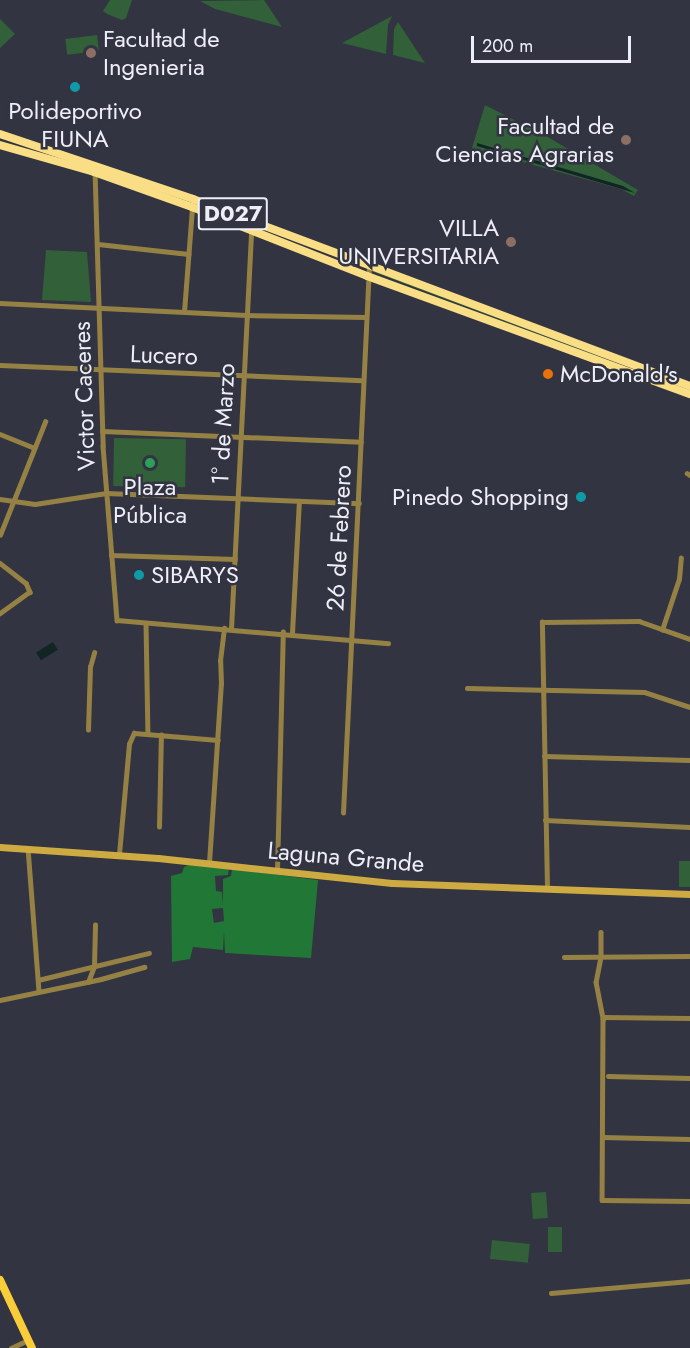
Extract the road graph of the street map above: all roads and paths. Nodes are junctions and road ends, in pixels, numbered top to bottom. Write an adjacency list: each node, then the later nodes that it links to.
1 (0, 134): 3 (highway, D027)
2 (0, 145): 3 (highway, D027)
3 (95, 169): 4 (highway, D027); 5 (highway, D027); 6 (street, Victor Caceres)
4 (192, 207): 5 (highway, D027); 7 (street)
5 (253, 226): 8 (highway, D027); 9 (highway, D027); 13 (street, 1° de Marzo)
6 (98, 244): 7 (street); 11 (street, Victor Caceres)
7 (188, 254): 12 (street)
8 (369, 265): 9 (street, 26 de Febrero); 21 (highway, D027)
9 (368, 276): 14 (street, 26 de Febrero); 15 (highway, D027)
10 (0, 303): 11 (street)
11 (99, 307): 12 (street); 18 (street, Victor Caceres)
12 (184, 312): 13 (street)
13 (246, 315): 14 (street); 19 (street, 1° de Marzo)
14 (366, 316): 20 (street, 26 de Febrero)
15 (579, 353): 17 (highway); 22 (highway, D027)
16 (0, 365): 18 (street, Lucero)
17 (605, 365)
18 (101, 370): 19 (street, Lucero); 24 (street, Victor Caceres)
19 (244, 376): 20 (street, Lucero); 26 (street, 1° de Marzo)
20 (362, 380): 27 (street, 26 de Febrero)
21 (690, 386)
22 (690, 394)
23 (45, 423): 28 (street)
24 (102, 431): 26 (street); 29 (street, Victor Caceres)
25 (0, 434): 28 (street)
26 (241, 436): 27 (street); 30 (street, 1° de Marzo)
27 (361, 442): 34 (street, 26 de Febrero)
28 (34, 448): 32 (street)
29 (106, 493): 30 (street); 32 (street); 36 (street, Victor Caceres)
30 (238, 498): 33 (street); 38 (street, 1° de Marzo)
31 (0, 499): 32 (street)
32 (12, 501): 35 (street)
33 (299, 501): 34 (street); 46 (street)
34 (359, 503): 47 (street, 26 de Febrero)
35 (0, 535)
36 (111, 555): 38 (street); 41 (street, Victor Caceres)
37 (681, 558): 44 (street)
38 (235, 559): 43 (street, 1° de Marzo)
39 (0, 563): 40 (street)
40 (0, 614)
41 (146, 623): 42 (street); 55 (street)
42 (224, 628): 43 (street); 57 (street)
43 (231, 628): 45 (street)
44 (662, 630): 48 (street); 52 (street)
45 (283, 632): 46 (street); 69 (street)
46 (292, 633): 47 (street)
47 (352, 638): 49 (street); 61 (street, 26 de Febrero)
48 (690, 639)
49 (388, 643)
50 (94, 653): 54 (street)
51 (467, 688): 52 (street)
52 (542, 690): 53 (street); 58 (street)
53 (690, 707)
54 (88, 730)
55 (148, 734): 56 (street); 67 (street)
56 (161, 735): 57 (street); 63 (street)
57 (218, 740): 68 (street)
58 (544, 756): 59 (street); 62 (street)
59 (690, 758): 60 (street)
60 (690, 768)
61 (343, 813)
62 (545, 820): 64 (street); 70 (street)
63 (159, 827)
64 (690, 827)
65 (0, 846): 66 (main road, Laguna Grande)
66 (27, 847): 67 (main road, Laguna Grande); 80 (street)
67 (119, 854): 68 (main road, Laguna Grande)
68 (209, 863): 69 (main road, Laguna Grande)
69 (277, 871): 70 (main road, Laguna Grande)
70 (547, 888): 71 (main road, Laguna Grande)
71 (690, 894)
72 (95, 924): 78 (street)
73 (601, 932): 77 (street)
74 (149, 953): 78 (street)
75 (690, 956): 77 (street)
76 (564, 957): 77 (street)
77 (601, 957): 84 (street)
78 (94, 966): 80 (street); 81 (street)
79 (144, 967): 81 (street)
80 (38, 980): 82 (street)
81 (88, 982): 82 (street)
82 (39, 992): 83 (street)
83 (0, 1000)
84 (603, 1017): 85 (street); 88 (street)
85 (690, 1018)
86 (608, 1076): 87 (street)
87 (690, 1078)
88 (602, 1137): 89 (street); 90 (street)
89 (690, 1139)
90 (690, 1202)
91 (0, 1280): 94 (main road)
92 (690, 1281): 93 (street)
93 (551, 1293)
94 (30, 1344): 95 (street)
95 (11, 1348)

